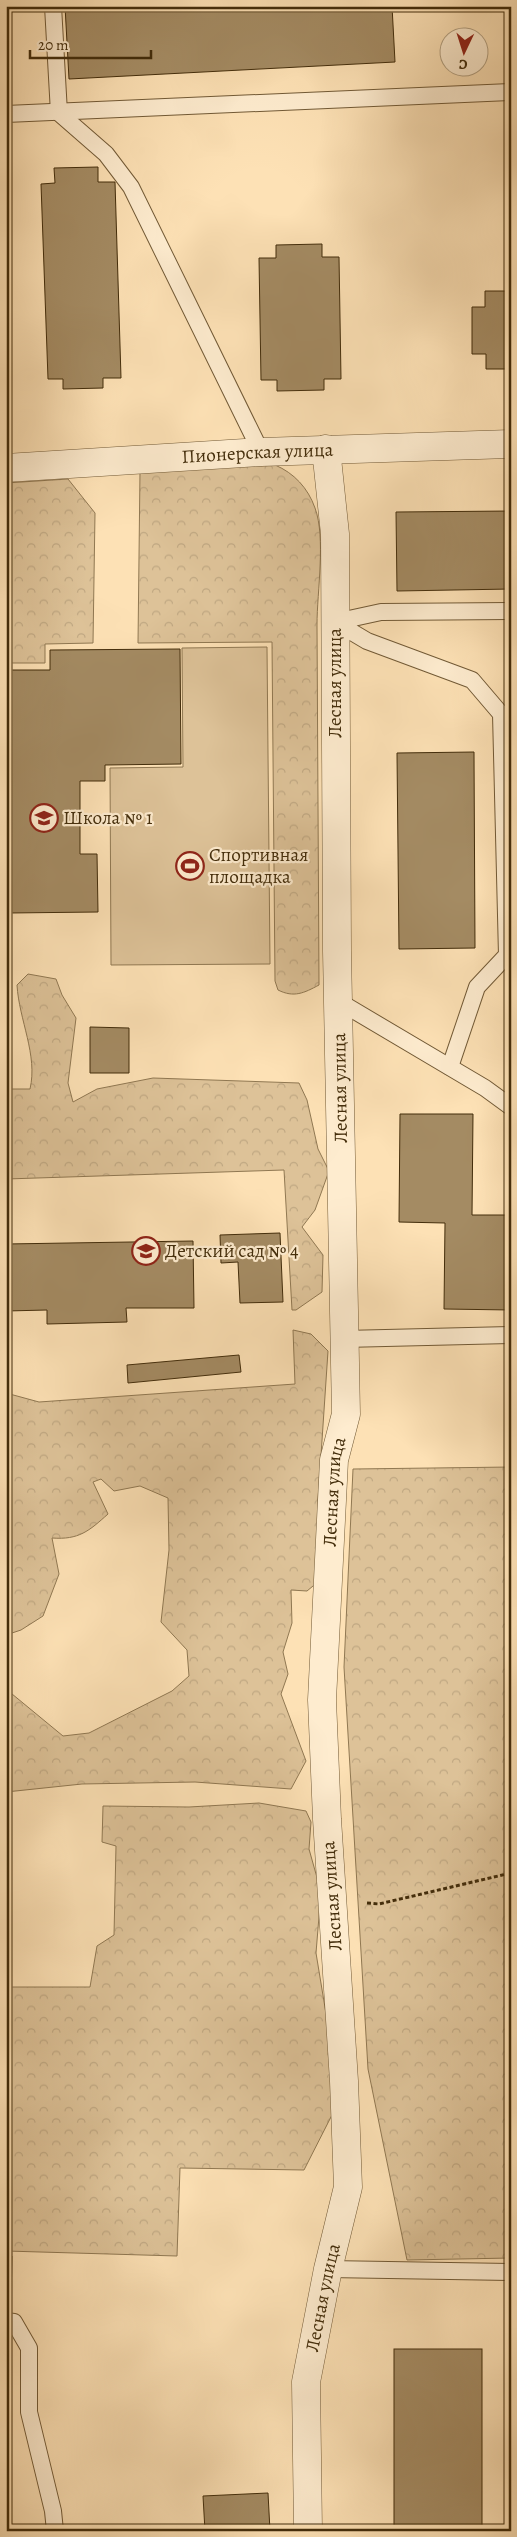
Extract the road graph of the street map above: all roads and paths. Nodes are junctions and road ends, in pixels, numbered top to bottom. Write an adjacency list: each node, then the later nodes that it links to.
1 (53, 6): 3 (lane)
2 (511, 92): 3 (lane)
3 (59, 113): 4 (lane); 7 (lane)
4 (6, 114)
5 (511, 444): 6 (street, Пионерская улица)
6 (326, 449): 7 (street, Пионерская улица); 10 (street, Лесная улица)
7 (261, 452): 8 (street, Пионерская улица)
8 (6, 468)
9 (511, 610): 10 (lane)
10 (335, 622): 11 (street, Лесная улица); 12 (lane)
11 (338, 1001): 12 (lane); 15 (street, Лесная улица)
12 (450, 1067): 13 (lane)
13 (511, 1107)
14 (511, 1335): 15 (lane)
15 (344, 1339): 17 (street, Лесная улица)
16 (511, 1873): 17 (path)
17 (332, 1902): 18 (street, Лесная улица)
18 (328, 2269): 19 (lane); 22 (street, Лесная улица)
19 (511, 2272)
20 (6, 2321): 21 (lane)
21 (55, 2531)
22 (308, 2531)

